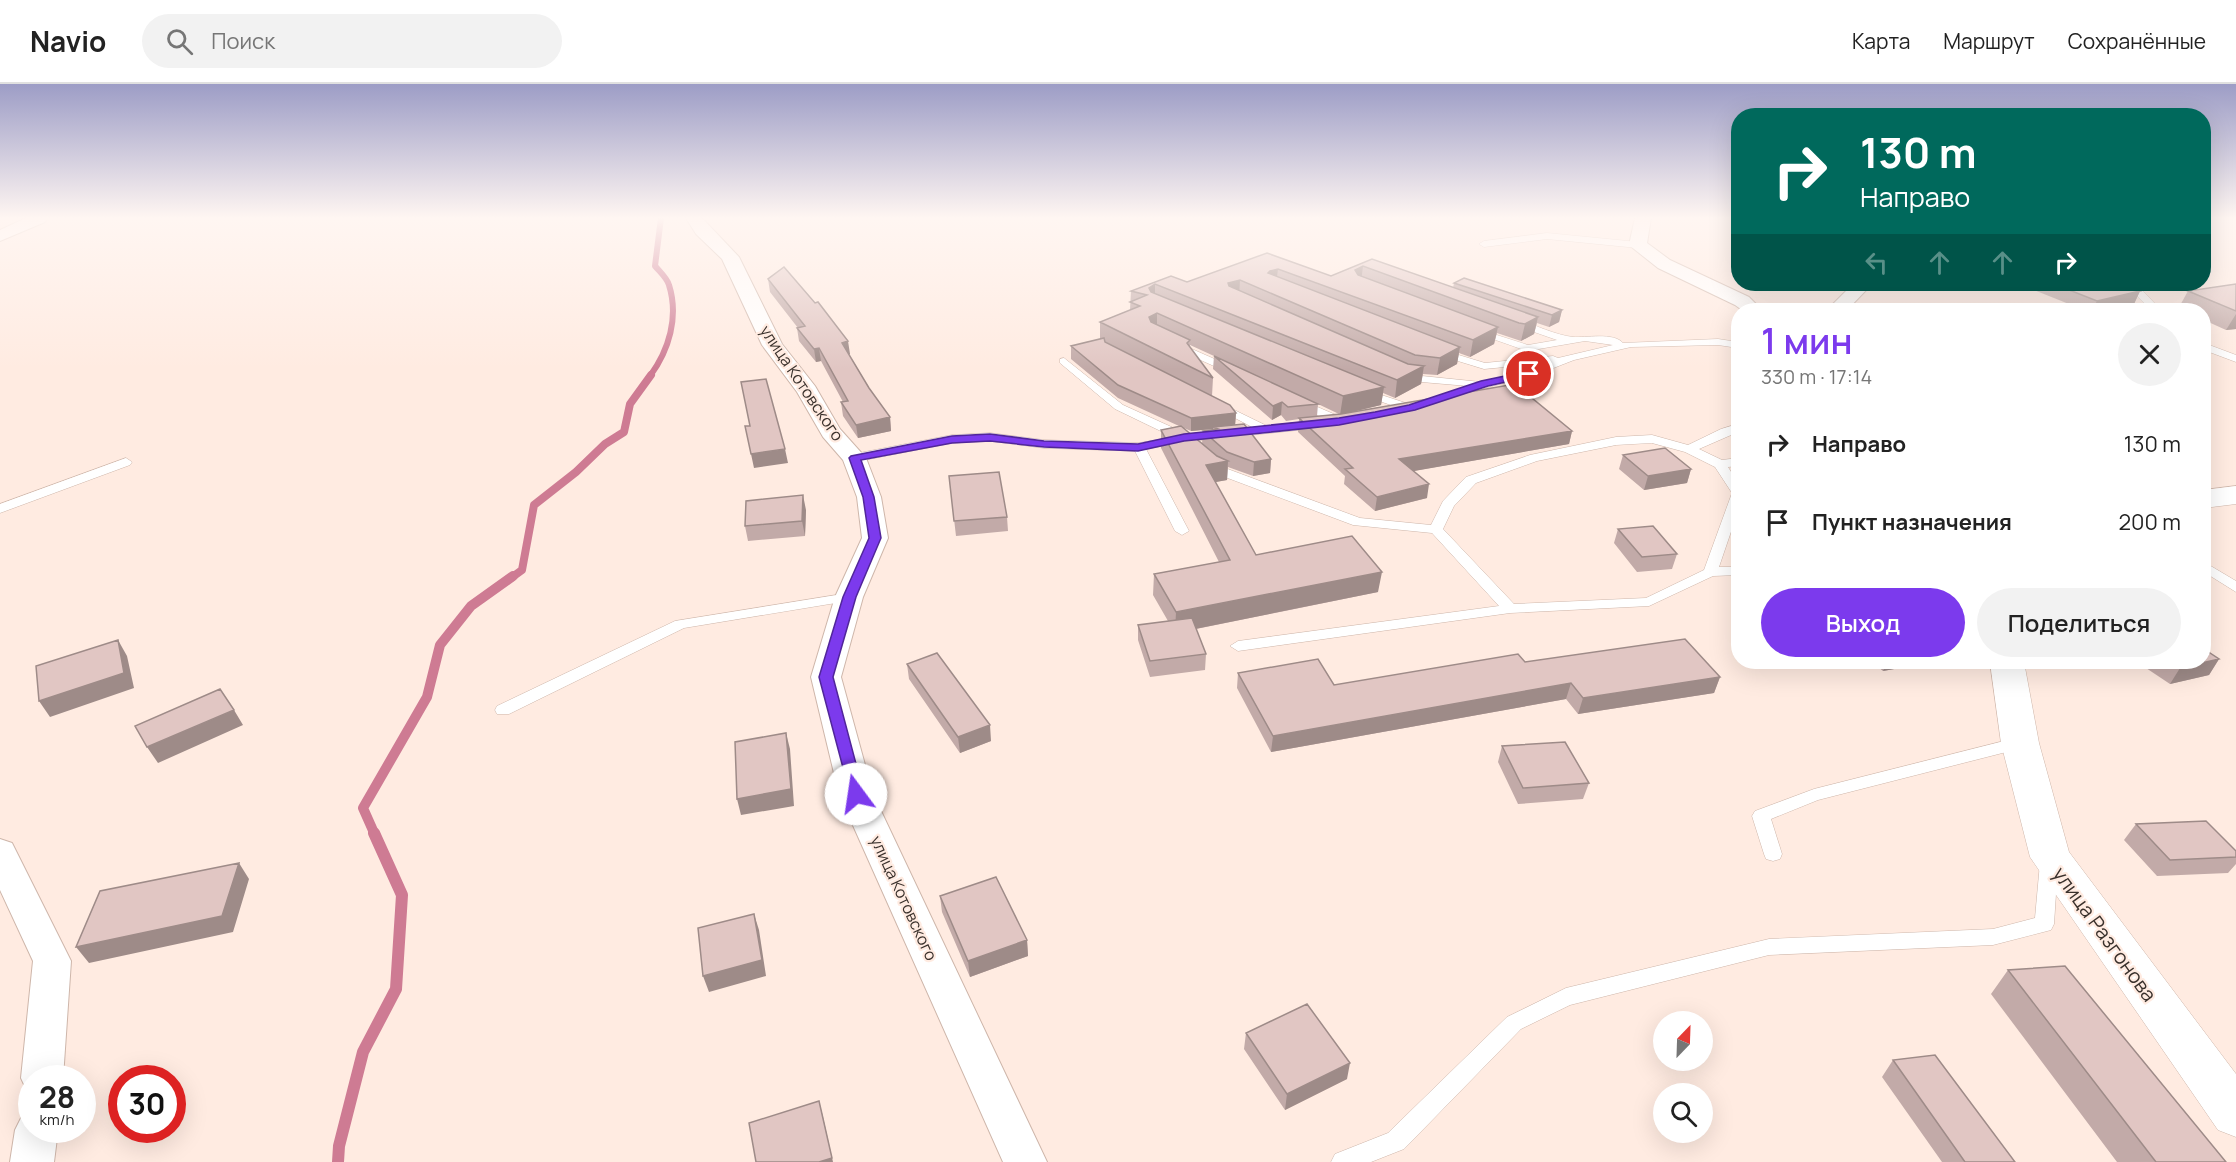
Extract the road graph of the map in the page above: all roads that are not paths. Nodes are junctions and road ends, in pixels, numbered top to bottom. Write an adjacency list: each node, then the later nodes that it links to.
1 (735, 268): 32 (street, улица Котовского)
2 (1673, 268): 5 (street)
3 (1856, 291): 6 (street)
4 (2137, 291): 7 (lane)
5 (1744, 303)
6 (1843, 303)
7 (2149, 303)
8 (1512, 321): 10 (lane)
9 (1466, 328): 10 (lane)
10 (1585, 338): 12 (lane)
11 (1167, 340): 20 (lane)
12 (1631, 344): 13 (lane); 16 (lane)
13 (1731, 344)
14 (2211, 349): 17 (lane)
15 (1433, 350): 16 (lane)
16 (1571, 357): 21 (lane)
17 (2236, 359)
18 (1064, 361): 29 (lane)
19 (1389, 369): 21 (lane)
20 (1242, 376)
21 (1485, 384): 25 (lane)
22 (1359, 390): 25 (lane)
23 (1285, 396): 27 (lane)
24 (1202, 397): 27 (lane)
25 (1411, 408): 26 (lane)
26 (1380, 414)
27 (1266, 430): 29 (lane)
28 (1731, 430): 31 (lane)
29 (1184, 438): 30 (lane); 41 (lane)
30 (1138, 447): 32 (lane); 42 (lane)
31 (1689, 449): 35 (lane); 41 (lane)
32 (855, 458): 47 (street, улица Котовского)
33 (126, 462): 39 (lane)
34 (1731, 463): 35 (lane)
35 (1720, 464): 36 (lane)
36 (1731, 482)
37 (2236, 495): 38 (street)
38 (2211, 498)
39 (0, 509)
40 (1731, 514): 45 (lane)
41 (1436, 529): 48 (lane)
42 (1182, 531)
43 (1731, 571): 45 (lane)
44 (2211, 571): 46 (lane)
45 (1710, 572): 48 (lane)
46 (2236, 588)
47 (849, 597): 51 (lane); 60 (street, улица Котовского)
48 (1510, 609): 49 (lane)
49 (1238, 646)
50 (2008, 669): 52 (street, улица Разгонова)
51 (503, 710)
52 (2020, 743): 54 (lane); 55 (street, улица Разгонова)
53 (0, 852): 56 (street)
54 (1773, 854)
55 (2050, 857): 57 (street, улица Разгонова); 61 (lane)
56 (43, 1065)
57 (2236, 1114)
58 (35, 1143): 59 (street)
59 (32, 1162)
60 (1025, 1162)
61 (1343, 1162)

